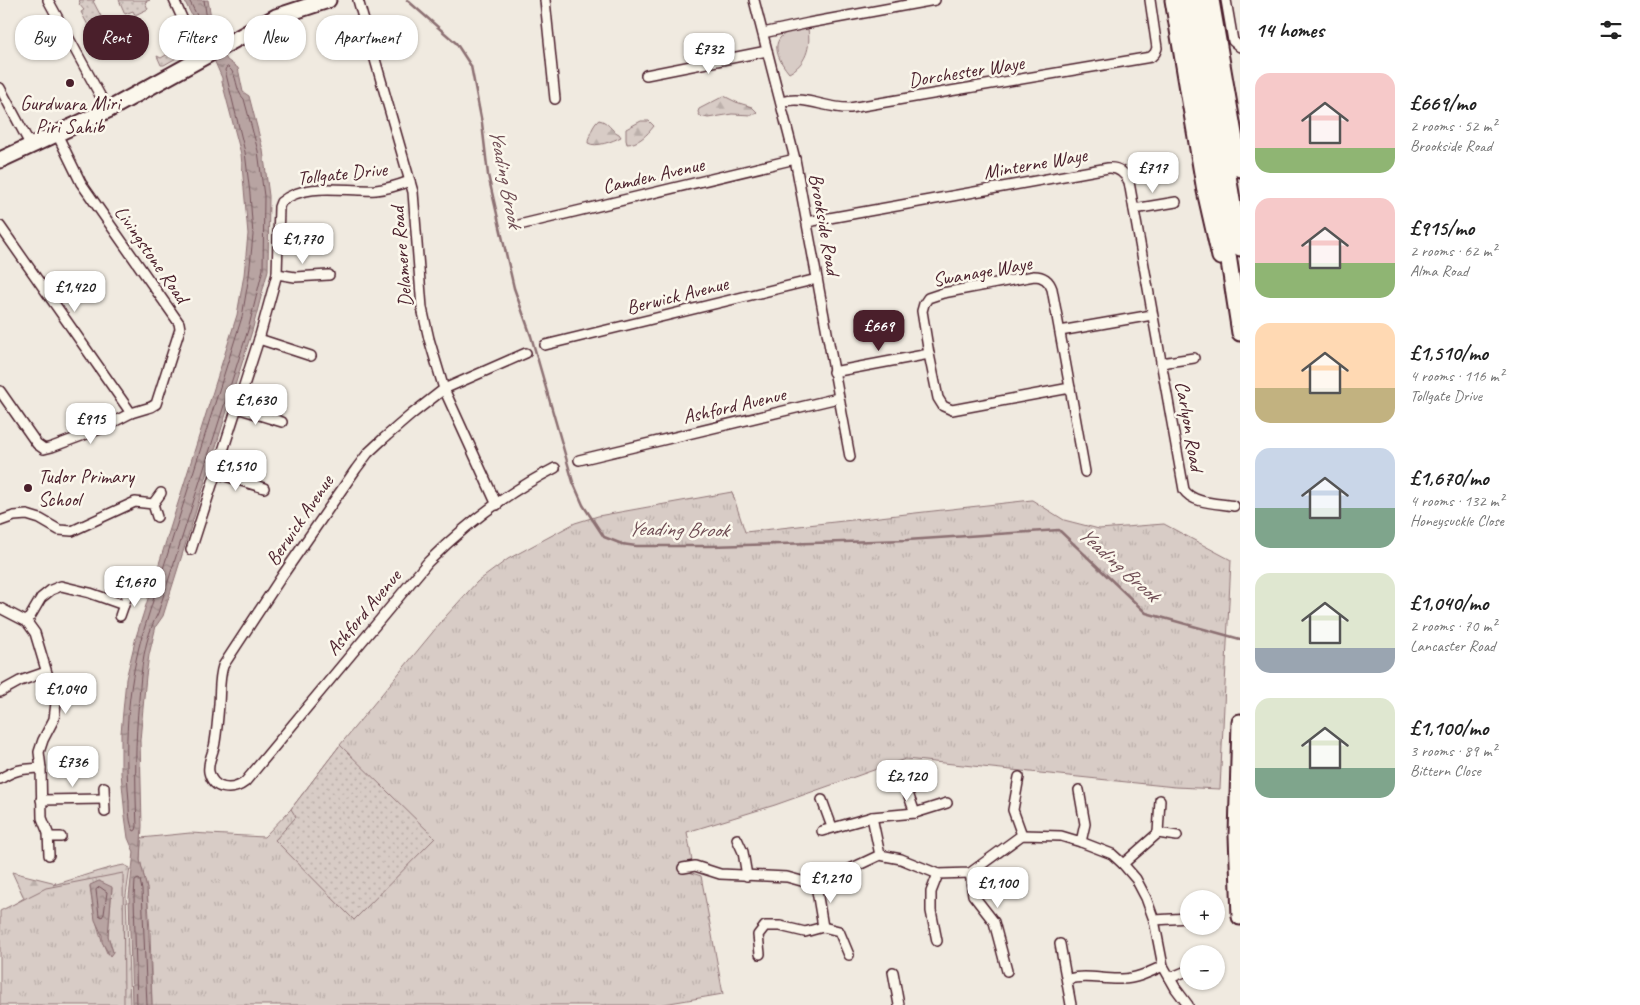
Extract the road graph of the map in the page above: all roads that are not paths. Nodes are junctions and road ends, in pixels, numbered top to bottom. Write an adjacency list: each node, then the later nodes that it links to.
1 (48, 0): 26 (street)
2 (174, 0): 15 (street)
3 (299, 0): 16 (main road)
4 (328, 0): 17 (main road)
5 (358, 0): 32 (street, Delamere Road)
6 (545, 0): 24 (street)
7 (754, 0): 18 (street, Brookside Road)
8 (935, 0): 18 (street)
9 (1150, 0): 25 (street, Dorchester Waye)
10 (1173, 0): 42 (main road)
11 (1186, 0): 42 (main road)
12 (1199, 0): 38 (main road)
13 (1211, 0): 31 (main road)
14 (1226, 0): 19 (street)
15 (181, 15)
16 (279, 15)
17 (282, 15)
18 (763, 33): 20 (street, Brookside Road)
19 (1240, 47)
20 (767, 51): 22 (street); 25 (street, Brookside Road)
21 (197, 60): 26 (main road)
22 (646, 74)
23 (0, 88): 28 (street)
24 (555, 99)
25 (781, 102): 29 (street, Brookside Road)
26 (108, 110): 27 (main road)
27 (57, 134): 28 (main road); 59 (street, Livingstone Road)
28 (31, 146): 30 (main road)
29 (795, 159): 35 (street, Brookside Road); 37 (street, Camden Avenue)
30 (0, 160)
31 (1240, 169)
32 (410, 181): 39 (street, Tollgate Drive); 55 (street, Delamere Road)
33 (1176, 202): 34 (street)
34 (1134, 209): 35 (street, Minterne Waye); 43 (street, Minterne Waye)
35 (807, 222): 41 (street, Brookside Road)
36 (0, 226): 59 (street)
37 (519, 226)
38 (1240, 248)
39 (277, 274): 40 (street); 46 (street, Tollgate Drive)
40 (329, 275)
41 (817, 279): 47 (street, Berwick Avenue); 53 (street, Brookside Road)
42 (1238, 314): 45 (main road)
43 (1152, 315): 44 (street); 52 (street, Carlyon Road)
44 (1060, 332): 49 (street, Swanage Waye); 54 (street)
45 (1240, 333)
46 (259, 340): 50 (street); 58 (street, Tollgate Drive)
47 (546, 345)
48 (526, 353): 55 (street, Berwick Avenue)
49 (929, 354): 53 (street); 54 (street)
50 (311, 356)
51 (1194, 358): 52 (street)
52 (1161, 363): 70 (street, Carlyon Road)
53 (833, 372): 57 (street, Brookside Road)
54 (1070, 388): 64 (street)
55 (444, 389): 69 (street, Delamere Road); 86 (street, Berwick Avenue)
56 (0, 391): 59 (street)
57 (838, 398): 61 (street, Brookside Road); 62 (street, Ashford Avenue)
58 (237, 408): 60 (street); 65 (street, Tollgate Drive)
59 (131, 413)
60 (282, 422)
61 (850, 457)
62 (579, 460)
63 (556, 468): 69 (street, Ashford Avenue)
64 (1085, 472)
65 (216, 474): 66 (street); 73 (street, Tollgate Drive)
66 (264, 488)
67 (161, 493): 68 (street)
68 (153, 504): 71 (street); 72 (street)
69 (497, 505): 86 (street, Ashford Avenue)
70 (1234, 506)
71 (157, 517)
72 (0, 521)
73 (191, 550)
74 (128, 593): 75 (street)
75 (124, 605): 77 (street); 78 (street)
76 (0, 608): 78 (street)
77 (120, 616)
78 (27, 622): 79 (street)
79 (46, 672): 80 (street); 82 (street)
80 (0, 692)
81 (1240, 722): 114 (main road)
82 (41, 768): 85 (street); 90 (street)
83 (901, 774): 95 (street)
84 (1019, 778): 100 (street)
85 (0, 779)
86 (214, 783)
87 (104, 787): 89 (street)
88 (1079, 790): 105 (street)
89 (105, 799): 90 (street); 94 (street)
90 (42, 800): 102 (street)
91 (822, 800): 97 (street)
92 (1160, 800): 99 (street)
93 (947, 803): 95 (street)
94 (105, 812)
95 (915, 813): 96 (street)
96 (872, 817): 97 (street); 107 (street)
97 (832, 827): 98 (street)
98 (822, 831)
99 (1158, 832): 101 (street); 108 (street)
100 (1022, 835): 105 (street); 110 (street)
101 (1177, 836)
102 (48, 837): 103 (street); 106 (street)
103 (62, 837)
104 (737, 839): 112 (street)
105 (1082, 842): 108 (street)
106 (49, 855)
107 (880, 855): 111 (street); 113 (street)
108 (1123, 864): 116 (street)
109 (684, 868): 112 (street)
110 (970, 873): 111 (street); 123 (street)
111 (938, 874): 118 (street)
112 (747, 876): 113 (street)
113 (816, 884): 117 (street)
114 (1240, 917)
115 (1180, 919): 116 (street)
116 (1154, 920): 122 (street)
117 (823, 927): 120 (street); 121 (street)
118 (937, 941)
119 (1060, 944): 127 (street)
120 (760, 954)
121 (849, 955)
122 (1163, 966): 126 (street); 127 (street)
123 (1007, 971)
124 (893, 972): 128 (street)
125 (1180, 974): 126 (street)
126 (1170, 978): 130 (street)
127 (1068, 979): 129 (street)
128 (899, 1005)
129 (1071, 1005)
130 (1188, 1005)

